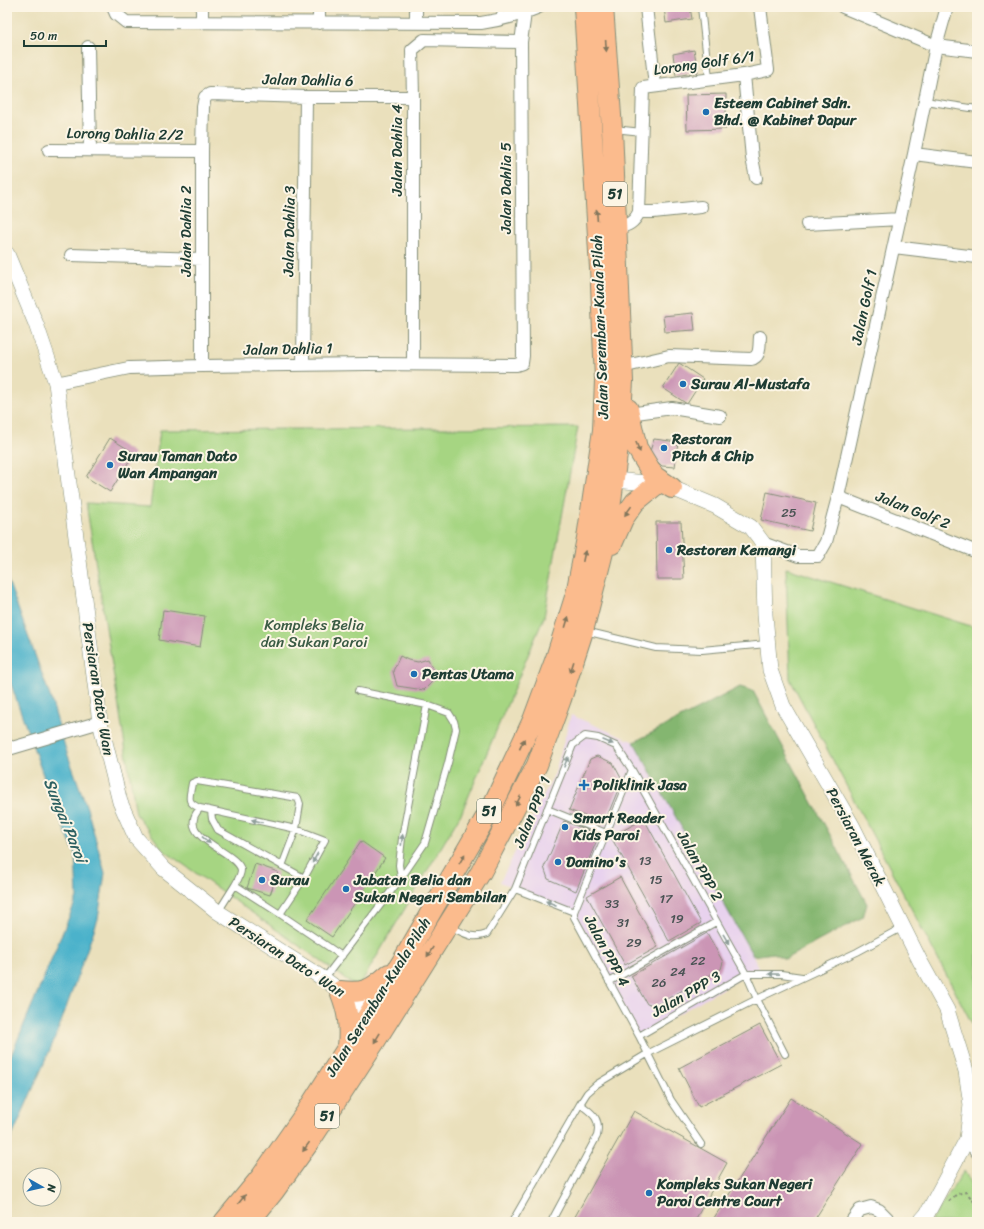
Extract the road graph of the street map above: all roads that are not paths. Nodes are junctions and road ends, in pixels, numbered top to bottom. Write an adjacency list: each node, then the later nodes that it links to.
1 (113, 7): 16 (street)
2 (202, 7): 16 (street)
3 (319, 7): 17 (street)
4 (416, 7): 18 (street)
5 (500, 7): 15 (lane)
6 (539, 7): 14 (street)
7 (584, 7): 50 (highway, Jalan Seremban-Kuala Pilah / 51, one-way to 7)
8 (603, 7): 31 (highway, Jalan Seremban-Kuala Pilah / 51, one-way to 31)
9 (646, 7): 25 (street)
10 (701, 7): 24 (lane)
11 (760, 7): 23 (street, Lorong Golf 6/1)
12 (843, 7): 20 (street)
13 (947, 7): 20 (street, Jalan Golf 1)
14 (525, 13): 15 (street); 19 (street, Jalan Dahlia 5)
15 (501, 20): 18 (street)
16 (202, 23): 17 (street)
17 (319, 23): 18 (street)
18 (416, 23)
19 (521, 42): 28 (street, Jalan Dahlia 4); 52 (street, Jalan Dahlia 5)
20 (936, 46): 22 (street); 29 (street, Jalan Golf 1)
21 (88, 47): 34 (street)
22 (977, 51)
23 (744, 74): 24 (street, Lorong Golf 6/1); 38 (street)
24 (709, 78): 25 (street, Lorong Golf 6/1)
25 (656, 86): 32 (street, Lorong Golf 6/1)
26 (205, 97): 27 (street, Jalan Dahlia 6); 35 (street, Jalan Dahlia 2)
27 (306, 97): 28 (street, Jalan Dahlia 6); 53 (street, Jalan Dahlia 3)
28 (413, 97): 54 (street, Jalan Dahlia 4)
29 (925, 101): 30 (lane); 36 (street, Jalan Golf 1)
30 (977, 109)
31 (612, 129): 32 (lane); 43 (highway, Jalan Seremban-Kuala Pilah / 51)
32 (642, 132): 40 (street)
33 (49, 150): 34 (street, Lorong Dahlia 2/2)
34 (90, 150): 35 (street, Lorong Dahlia 2/2)
35 (202, 152): 48 (street, Jalan Dahlia 2)
36 (914, 154): 37 (street); 41 (street, Jalan Golf 1)
37 (977, 162)
38 (756, 178)
39 (702, 207): 40 (street)
40 (639, 212): 43 (street)
41 (900, 219): 42 (street); 44 (street, Jalan Golf 1)
42 (807, 224)
43 (616, 229): 49 (highway, Jalan Seremban-Kuala Pilah / 51)
44 (894, 247): 47 (street); 62 (street, Jalan Golf 1)
45 (7, 254): 57 (street, Persiaran Dato' Wan)
46 (71, 255): 48 (street)
47 (977, 257)
48 (202, 259): 55 (street, Jalan Dahlia 2)
49 (619, 274): 50 (highway); 56 (highway, Jalan Seremban-Kuala Pilah / 51)
50 (603, 332): 60 (highway, Jalan Seremban-Kuala Pilah / 51)
51 (760, 337): 56 (street)
52 (522, 363): 54 (street, Jalan Dahlia 1)
53 (303, 364): 54 (street, Jalan Dahlia 1); 55 (street, Jalan Dahlia 1)
54 (413, 364)
55 (202, 366): 57 (street, Jalan Dahlia 1)
56 (623, 374): 58 (highway); 60 (highway, Jalan Seremban-Kuala Pilah / 51)
57 (56, 383): 69 (street, Persiaran Dato' Wan)
58 (629, 414): 59 (street); 61 (highway, one-way to 61)
59 (720, 416)
60 (605, 479): 61 (street); 65 (highway, Jalan Seremban-Kuala Pilah / 51); 90 (highway, Jalan Seremban-Kuala Pilah / 51, one-way to 60)
61 (664, 486): 63 (street); 65 (highway, one-way to 65)
62 (838, 497): 63 (street, Jalan Golf 1); 64 (street, Jalan Golf 2)
63 (764, 543): 66 (street, Persiaran Merak)
64 (977, 552)
65 (585, 625): 66 (lane); 87 (highway, Jalan Seremban-Kuala Pilah / 51, one-way to 87)
66 (767, 644): 88 (street, Persiaran Merak)
67 (358, 691): 68 (lane)
68 (427, 705): 80 (lane, one-way to 68); 80 (lane)
69 (100, 722): 71 (street); 83 (street, Persiaran Dato' Wan)
70 (573, 745): 72 (lane, Jalan PPP 2, one-way to 72); 74 (lane, Jalan PPP 1, one-way to 70)
71 (10, 746)
72 (632, 770): 77 (lane); 86 (lane, Jalan PPP 2)
73 (200, 808): 75 (lane); 76 (lane); 81 (lane, one-way to 81)
74 (547, 809): 77 (lane); 82 (lane, Jalan PPP 1)
75 (211, 811): 76 (lane, one-way to 75); 78 (lane)
76 (296, 830): 78 (lane); 79 (lane, one-way to 79)
77 (606, 833): 84 (lane)
78 (282, 866): 79 (lane)
79 (304, 878): 85 (lane)
80 (401, 878): 89 (lane)
81 (236, 884): 83 (lane); 85 (lane)
82 (515, 889): 84 (lane, Jalan PPP 4, one-way to 82); 87 (lane, Jalan PPP 1)
83 (218, 912): 93 (street, Persiaran Dato' Wan)
84 (574, 912): 94 (lane, Jalan PPP 4)
85 (280, 914): 89 (lane)
86 (716, 922): 91 (lane, Jalan PPP 2, one-way to 91); 94 (lane)
87 (448, 925): 97 (highway, Jalan Seremban-Kuala Pilah / 51, one-way to 97)
88 (904, 927): 92 (lane); 104 (street, Persiaran Merak)
89 (342, 956): 93 (lane)
90 (402, 962): 95 (highway); 98 (highway, Jalan Seremban-Kuala Pilah / 51)
91 (746, 974): 92 (lane, one-way to 91); 96 (lane, Jalan PPP 2); 99 (lane, Jalan PPP 3)
92 (802, 977): 96 (lane)
93 (324, 979): 95 (street, Persiaran Dato' Wan)
94 (609, 982): 99 (lane, Jalan PPP 4)
95 (340, 991): 98 (street, Persiaran Dato' Wan); 100 (highway)
96 (757, 999): 101 (lane); 102 (lane, Jalan PPP 2)
97 (397, 1004): 98 (highway); 108 (highway, Jalan Seremban-Kuala Pilah / 51, one-way to 108)
98 (370, 1013): 100 (highway, Jalan Seremban-Kuala Pilah / 51)
99 (638, 1036): 101 (lane, Jalan PPP 4)
100 (348, 1047): 107 (highway, Jalan Seremban-Kuala Pilah / 51, one-way to 100)
101 (647, 1054): 103 (lane); 105 (lane, Jalan PPP 4)
102 (785, 1054)
103 (580, 1104): 109 (lane); 110 (lane)
104 (967, 1139): 106 (street); 113 (street, Persiaran Merak)
105 (701, 1144)
106 (977, 1152)
107 (224, 1222)
108 (249, 1222)
109 (512, 1222)
110 (551, 1222)
111 (851, 1222): 112 (street)
112 (891, 1222)
113 (920, 1222)

